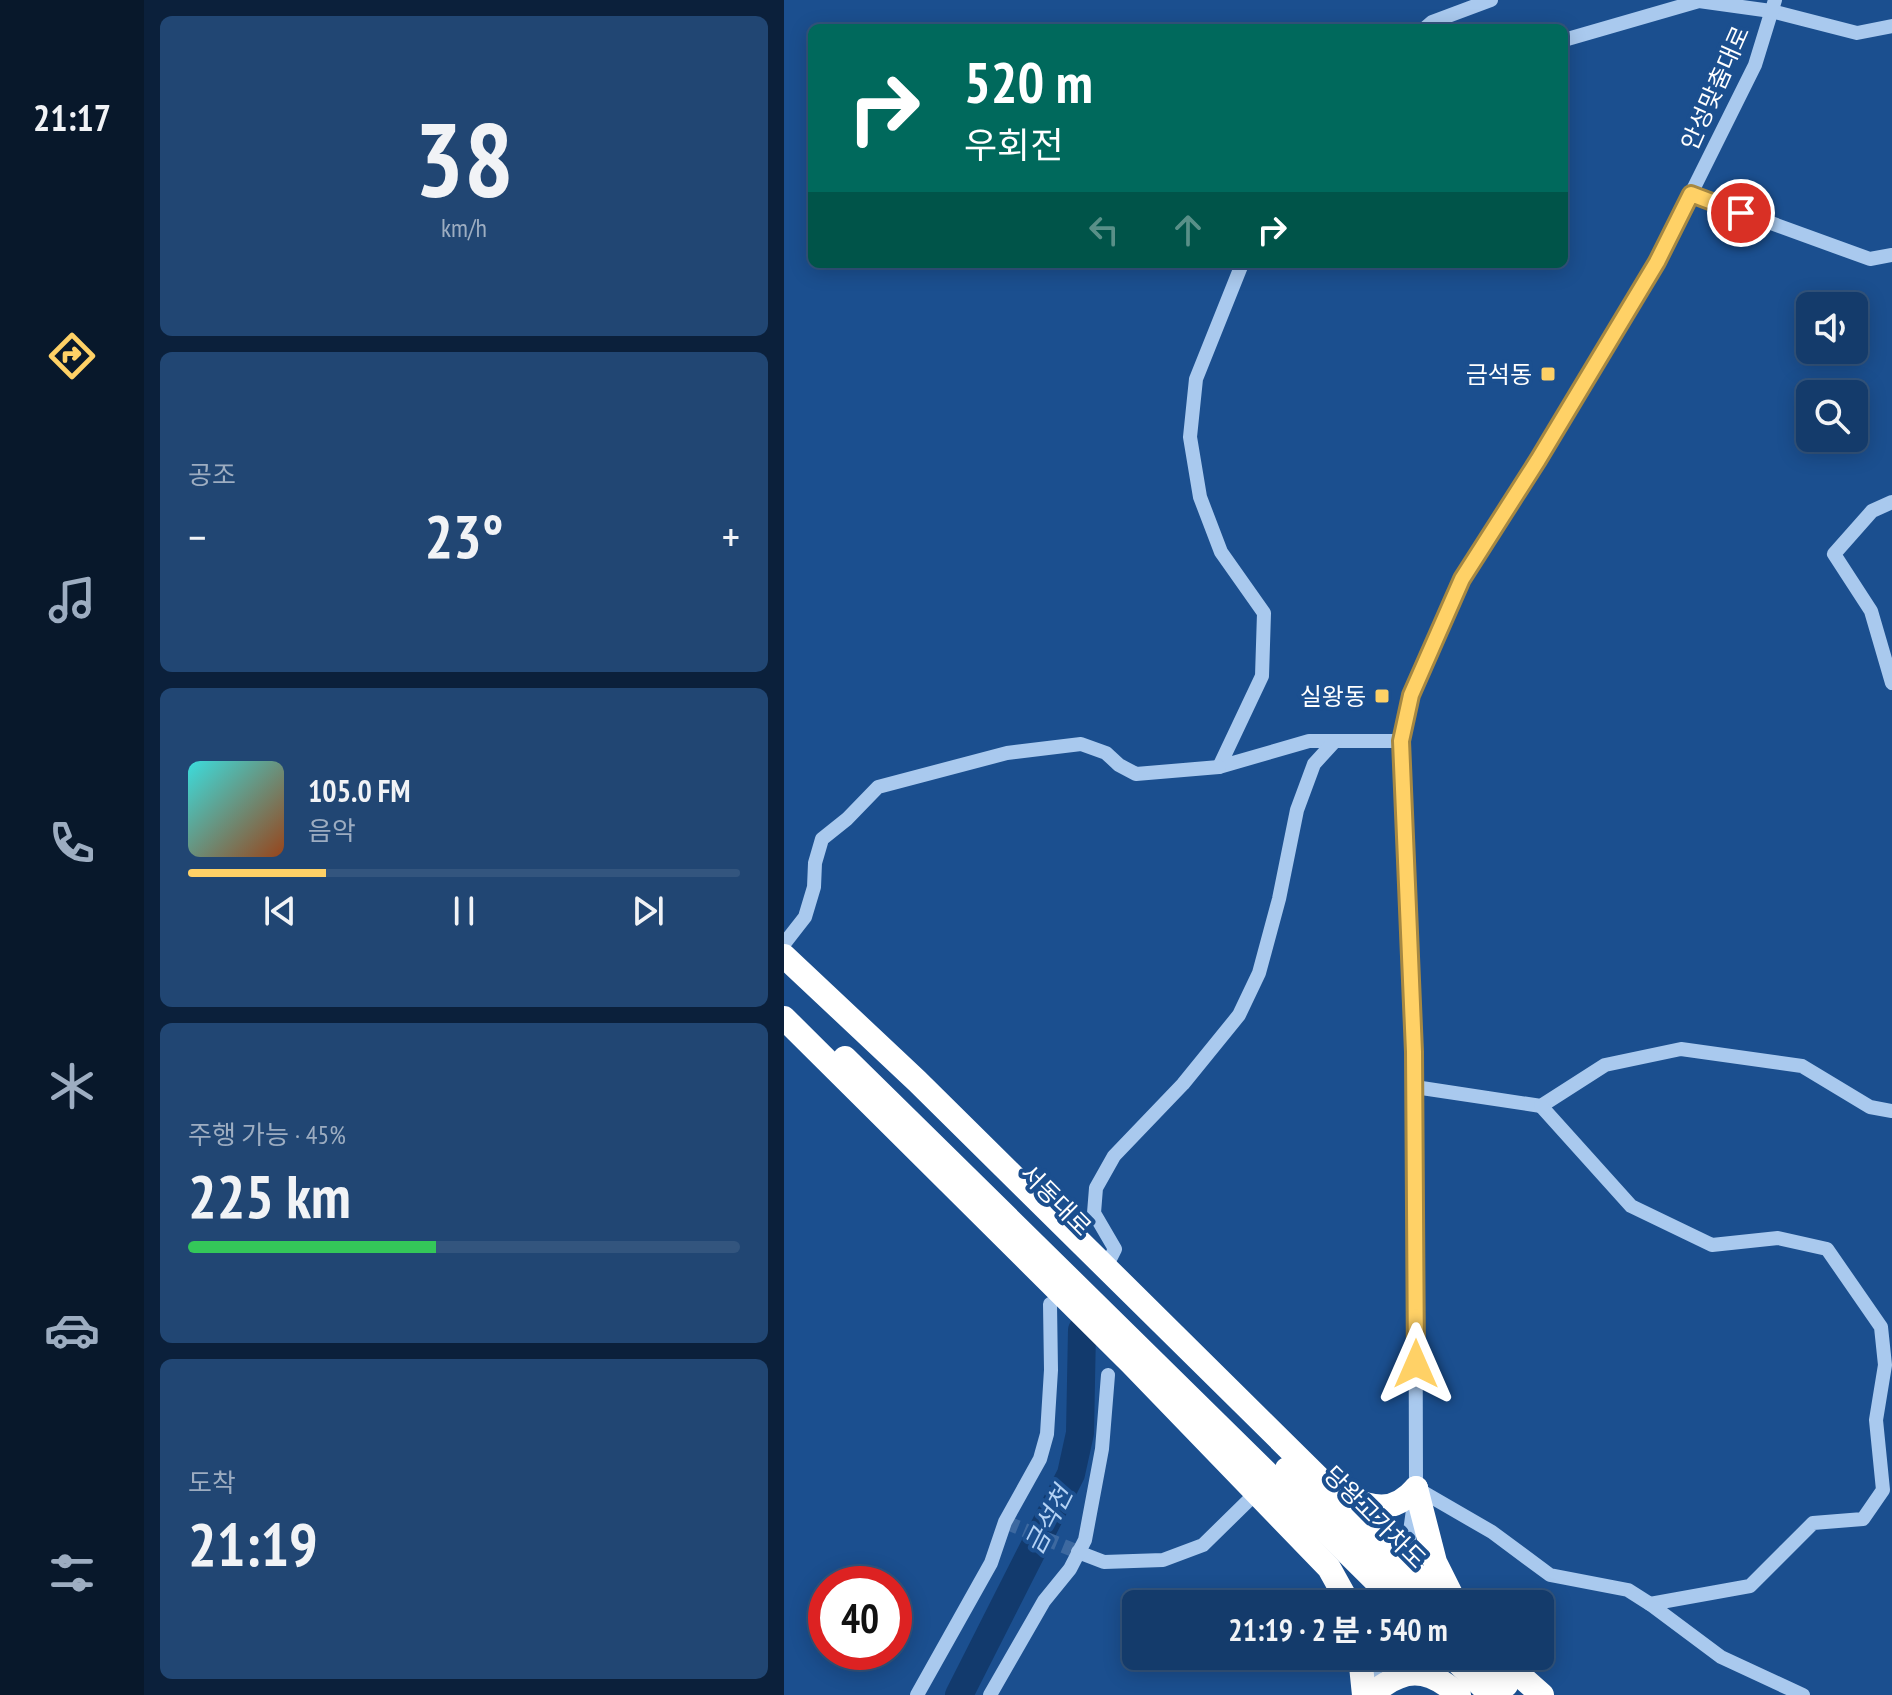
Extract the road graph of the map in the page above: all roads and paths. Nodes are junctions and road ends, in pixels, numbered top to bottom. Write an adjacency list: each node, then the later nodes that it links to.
1 (1491, 0): 3 (street)
2 (1773, 6): 4 (street); 5 (street); 6 (street, 안성맞춤대로)
3 (1430, 24)
4 (1892, 26)
5 (1568, 39)
6 (1691, 194): 7 (street); 12 (street, 안성맞춤대로)
7 (1892, 255)
8 (1240, 268): 13 (street)
9 (1892, 502): 10 (street)
10 (1892, 683)
11 (1335, 741): 12 (street); 13 (street); 22 (street)
12 (1401, 741): 19 (street, 안성맞춤대로)
13 (1219, 767): 14 (street)
14 (784, 944)
15 (784, 956): 22 (highway)
16 (784, 971): 25 (highway, 서동대로)
17 (784, 997): 25 (highway, 서동대로)
18 (784, 1018): 25 (highway)
19 (1415, 1087): 20 (street); 26 (street, 안성맞춤대로)
20 (1541, 1106): 21 (street); 38 (street)
21 (1892, 1111)
22 (1106, 1267): 27 (highway)
23 (1050, 1304): 47 (street)
24 (1108, 1375): 28 (street)
25 (1273, 1482): 28 (street); 30 (highway); 33 (highway, 당왕고가차도, bridge); 35 (highway, 당왕고가차도, bridge)
26 (1416, 1488): 27 (highway); 29 (street, 안성맞춤대로); 37 (highway); 38 (street)
27 (1335, 1494): 29 (highway)
28 (1078, 1552): 48 (street)
29 (1406, 1567): 34 (street, 안성맞춤대로); 36 (highway)
30 (1329, 1568): 31 (highway); 32 (highway)
31 (1341, 1590)
32 (1353, 1590)
33 (1384, 1590)
34 (1401, 1590)
35 (1407, 1590)
36 (1430, 1590)
37 (1449, 1590)
38 (1650, 1604): 51 (street)
39 (1363, 1670): 49 (highway)
40 (1375, 1670): 49 (street)
41 (1434, 1670): 45 (highway)
42 (1472, 1670): 46 (highway)
43 (1488, 1670): 46 (highway)
44 (1514, 1670): 50 (highway)
45 (1454, 1691): 49 (highway)
46 (1507, 1694)
47 (917, 1695)
48 (990, 1695)
49 (1367, 1695)
50 (1542, 1695)
51 (1803, 1695)

